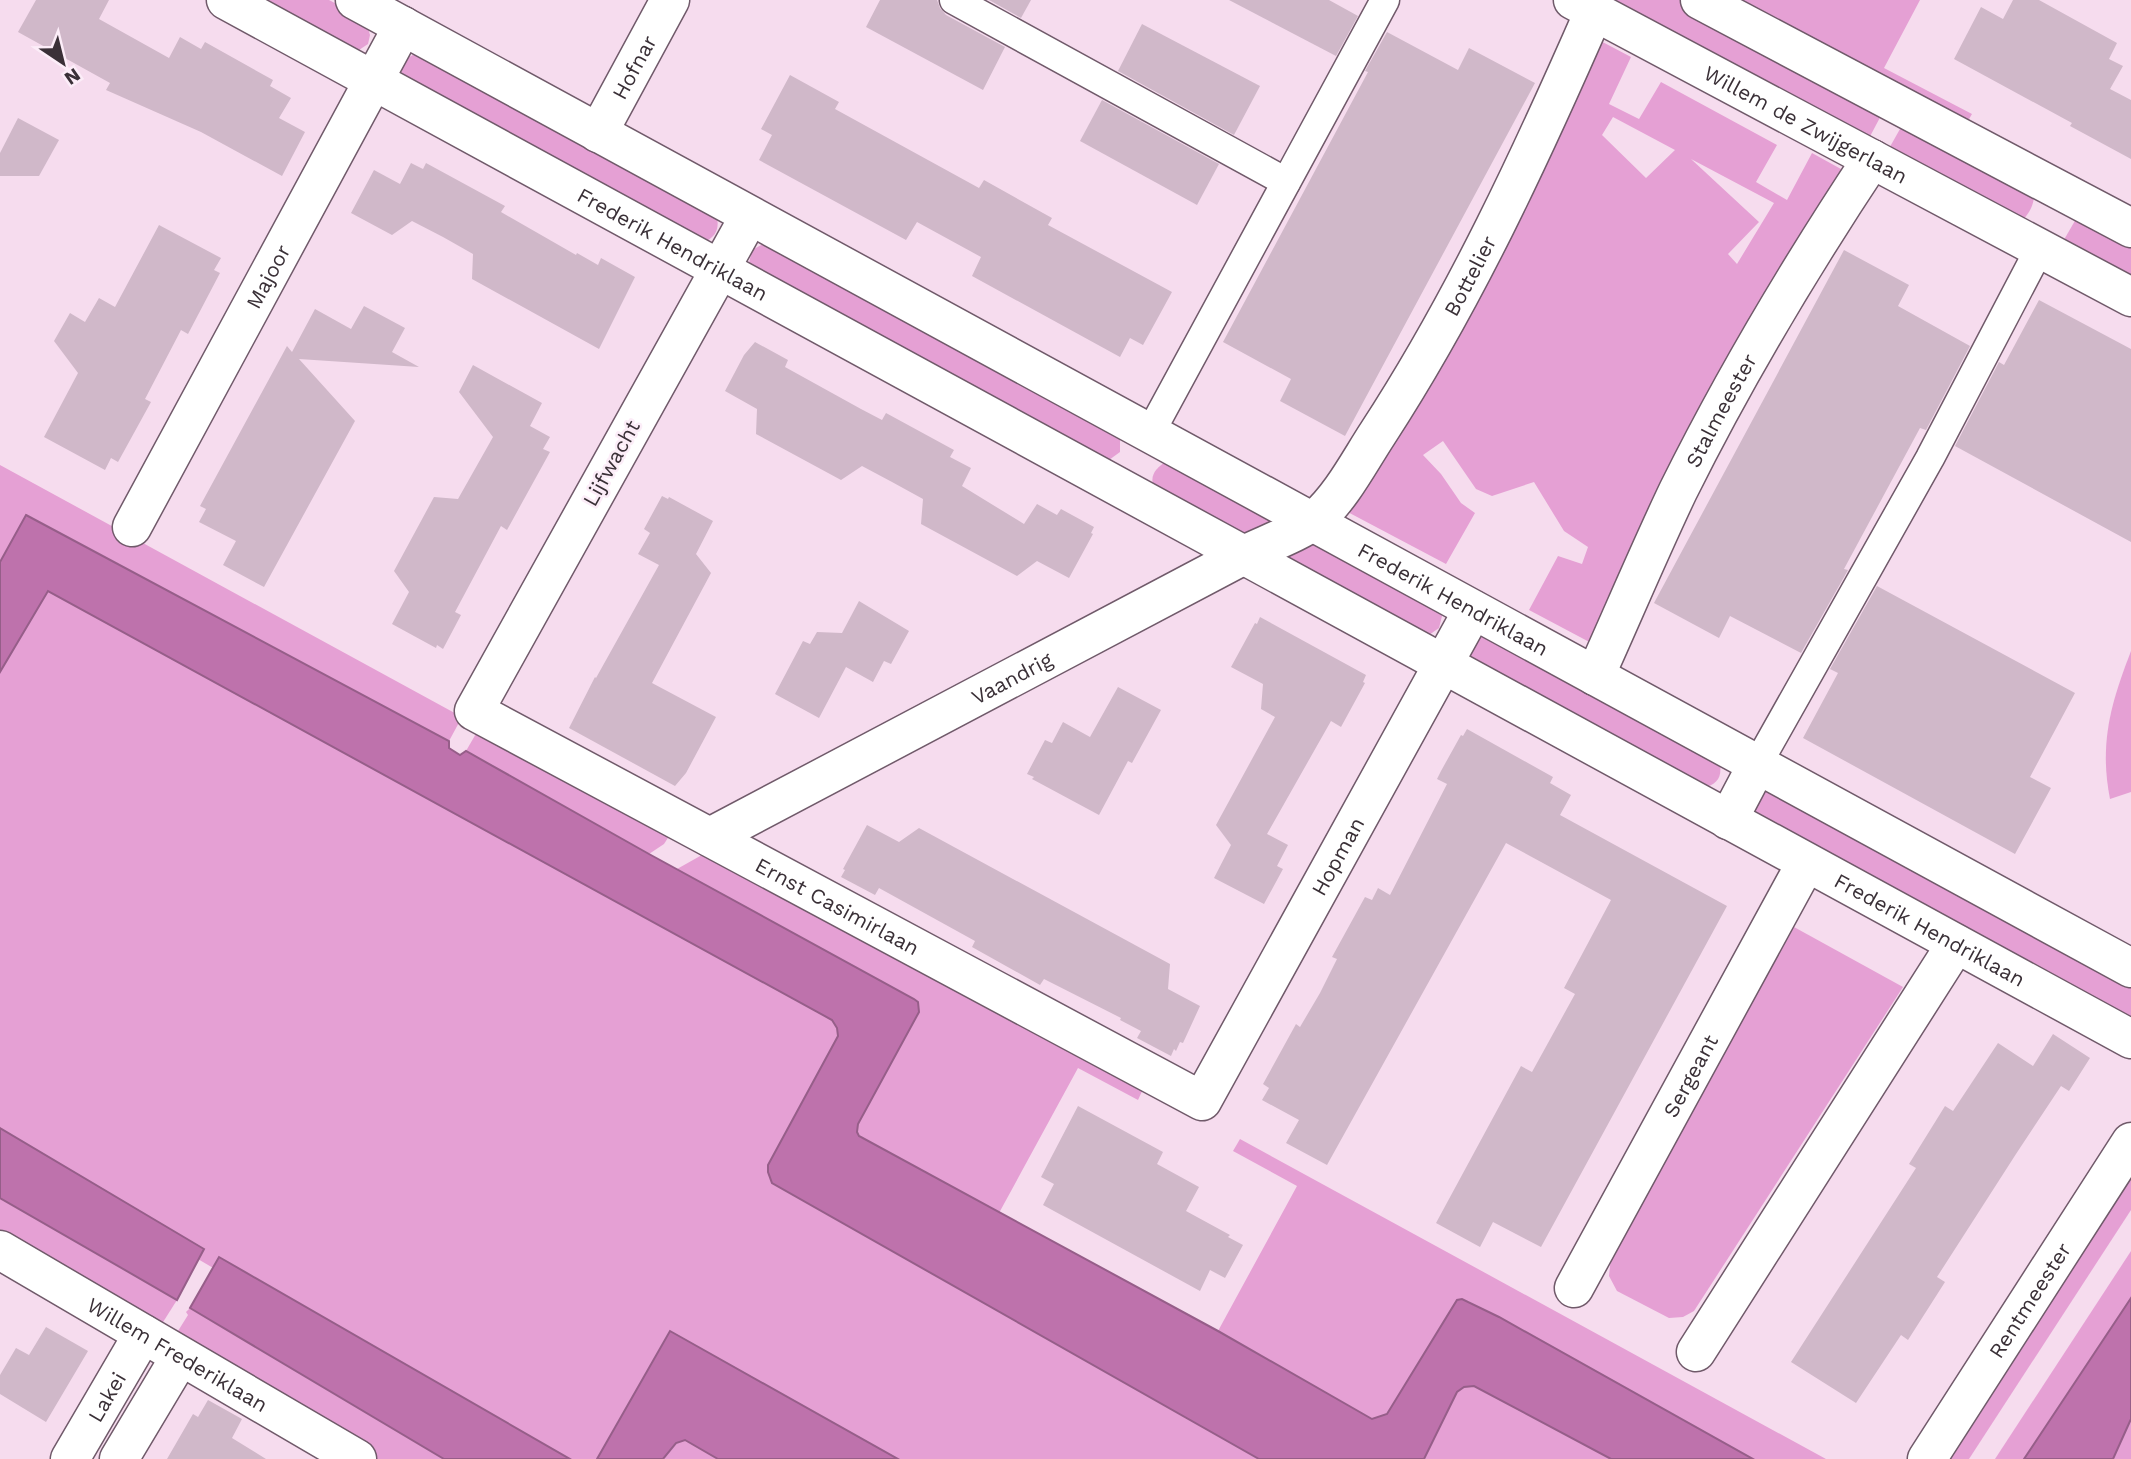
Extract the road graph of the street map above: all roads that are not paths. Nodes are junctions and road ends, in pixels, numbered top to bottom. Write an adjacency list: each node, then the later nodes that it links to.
1 (226, 0): 9 (street, Frederik Hendriklaan)
2 (355, 0): 8 (street, Frederik Hendriklaan)
3 (670, 0): 10 (street, Hofnar)
4 (954, 0): 12 (lane)
5 (1385, 0): 12 (lane)
6 (1700, 0): 13 (street)
7 (1583, 6): 11 (street, Willem de Zwijgerlaan); 21 (street, Bottelier)
8 (403, 26): 9 (street, Majoor); 10 (street, Frederik Hendriklaan)
9 (375, 81): 17 (street, Frederik Hendriklaan); 22 (street, Majoor)
10 (598, 134): 14 (street, Frederik Hendriklaan)
11 (1871, 159): 16 (street, Willem de Zwijgerlaan); 26 (street, Stalmeester)
12 (1286, 182): 19 (lane)
13 (2069, 195): 15 (street); 16 (street)
14 (749, 217): 17 (street, Lijfwacht); 19 (street, Frederik Hendriklaan)
15 (2131, 228)
16 (2040, 248): 18 (street, Willem de Zwijgerlaan); 28 (lane)
17 (719, 268): 20 (street, Frederik Hendriklaan); 27 (street, Lijfwacht)
18 (2131, 297)
19 (1149, 435): 20 (street); 21 (street, Frederik Hendriklaan)
20 (1121, 487): 23 (street, Frederik Hendriklaan)
21 (1314, 521): 23 (street, Vaandrig); 24 (street, Frederik Hendriklaan)
22 (132, 527)
23 (1244, 555): 25 (street, Frederik Hendriklaan); 30 (street, Vaandrig)
24 (1473, 610): 25 (street, Hopman); 26 (street, Frederik Hendriklaan)
25 (1443, 663): 29 (street, Frederik Hendriklaan); 35 (street, Hopman)
26 (1595, 676): 28 (street, Frederik Hendriklaan)
27 (474, 711): 30 (street, Ernst Casimirlaan)
28 (1757, 765): 29 (street); 33 (street, Frederik Hendriklaan)
29 (1728, 820): 31 (street, Frederik Hendriklaan)
30 (710, 836): 35 (street, Ernst Casimirlaan)
31 (1806, 863): 32 (street, Frederik Hendriklaan); 38 (street, Sergeant)
32 (1956, 944): 34 (street, Frederik Hendriklaan); 40 (street)
33 (2131, 968)
34 (2131, 1039)
35 (1202, 1101)
36 (2131, 1142): 45 (street, Rentmeester)
37 (0, 1250): 39 (street, Willem Frederiklaan)
38 (1574, 1288)
39 (143, 1334): 41 (street, Willem Frederiklaan); 42 (street, Lakei)
40 (1696, 1352)
41 (180, 1357): 43 (street, Lakei); 44 (street, Willem Frederiklaan)
42 (70, 1459)
43 (119, 1459)
44 (357, 1459)
45 (1927, 1459)

